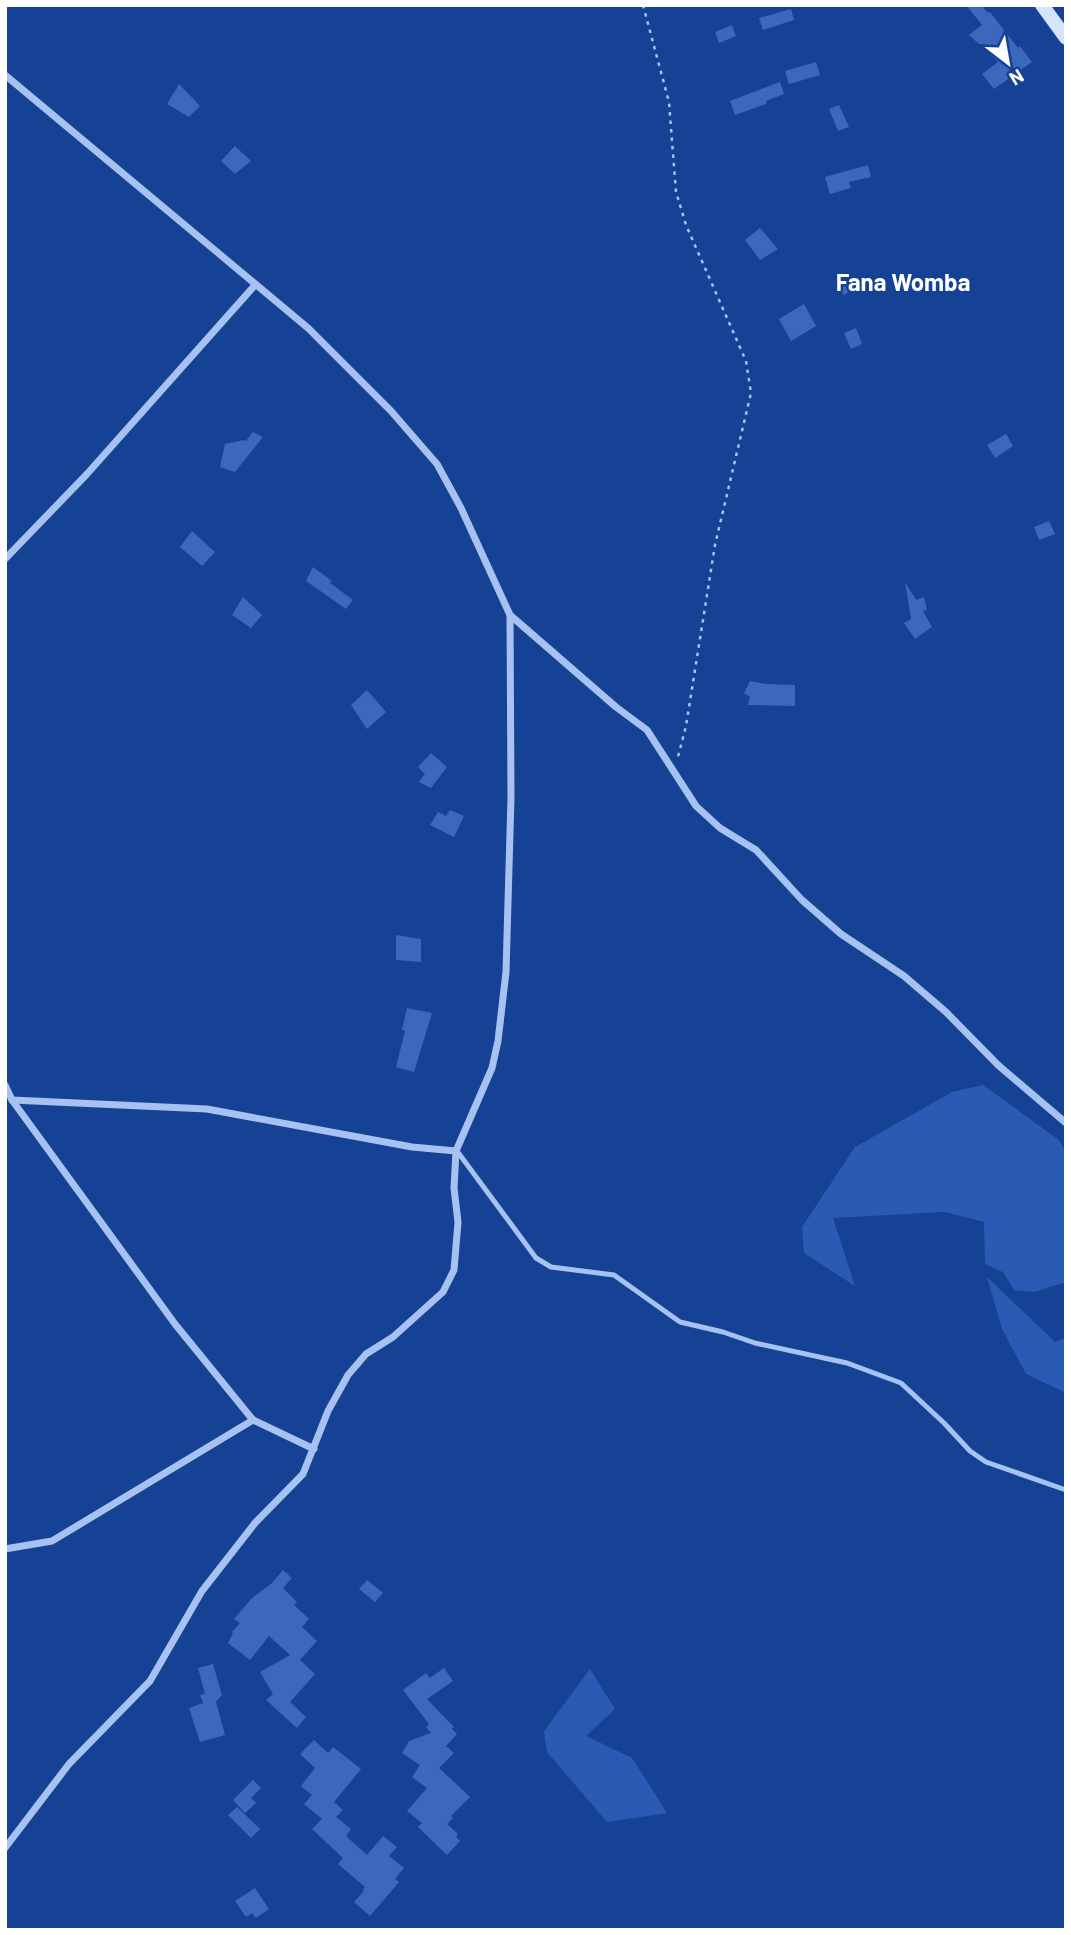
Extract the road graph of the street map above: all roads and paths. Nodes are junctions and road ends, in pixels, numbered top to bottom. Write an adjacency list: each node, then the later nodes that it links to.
1 (643, 5): 8 (path)
2 (1042, 5): 3 (main road)
3 (1066, 37)
4 (5, 75): 5 (street)
5 (255, 285): 6 (street); 7 (street)
6 (5, 559)
7 (510, 615): 8 (street); 12 (street)
8 (674, 771): 11 (street)
9 (5, 1084): 10 (street)
10 (12, 1100): 12 (street); 13 (street)
11 (1066, 1123)
12 (456, 1151): 14 (street); 15 (lane)
13 (253, 1420): 14 (street); 16 (street)
14 (314, 1449): 17 (street)
15 (1066, 1490)
16 (5, 1549)
17 (5, 1848)

